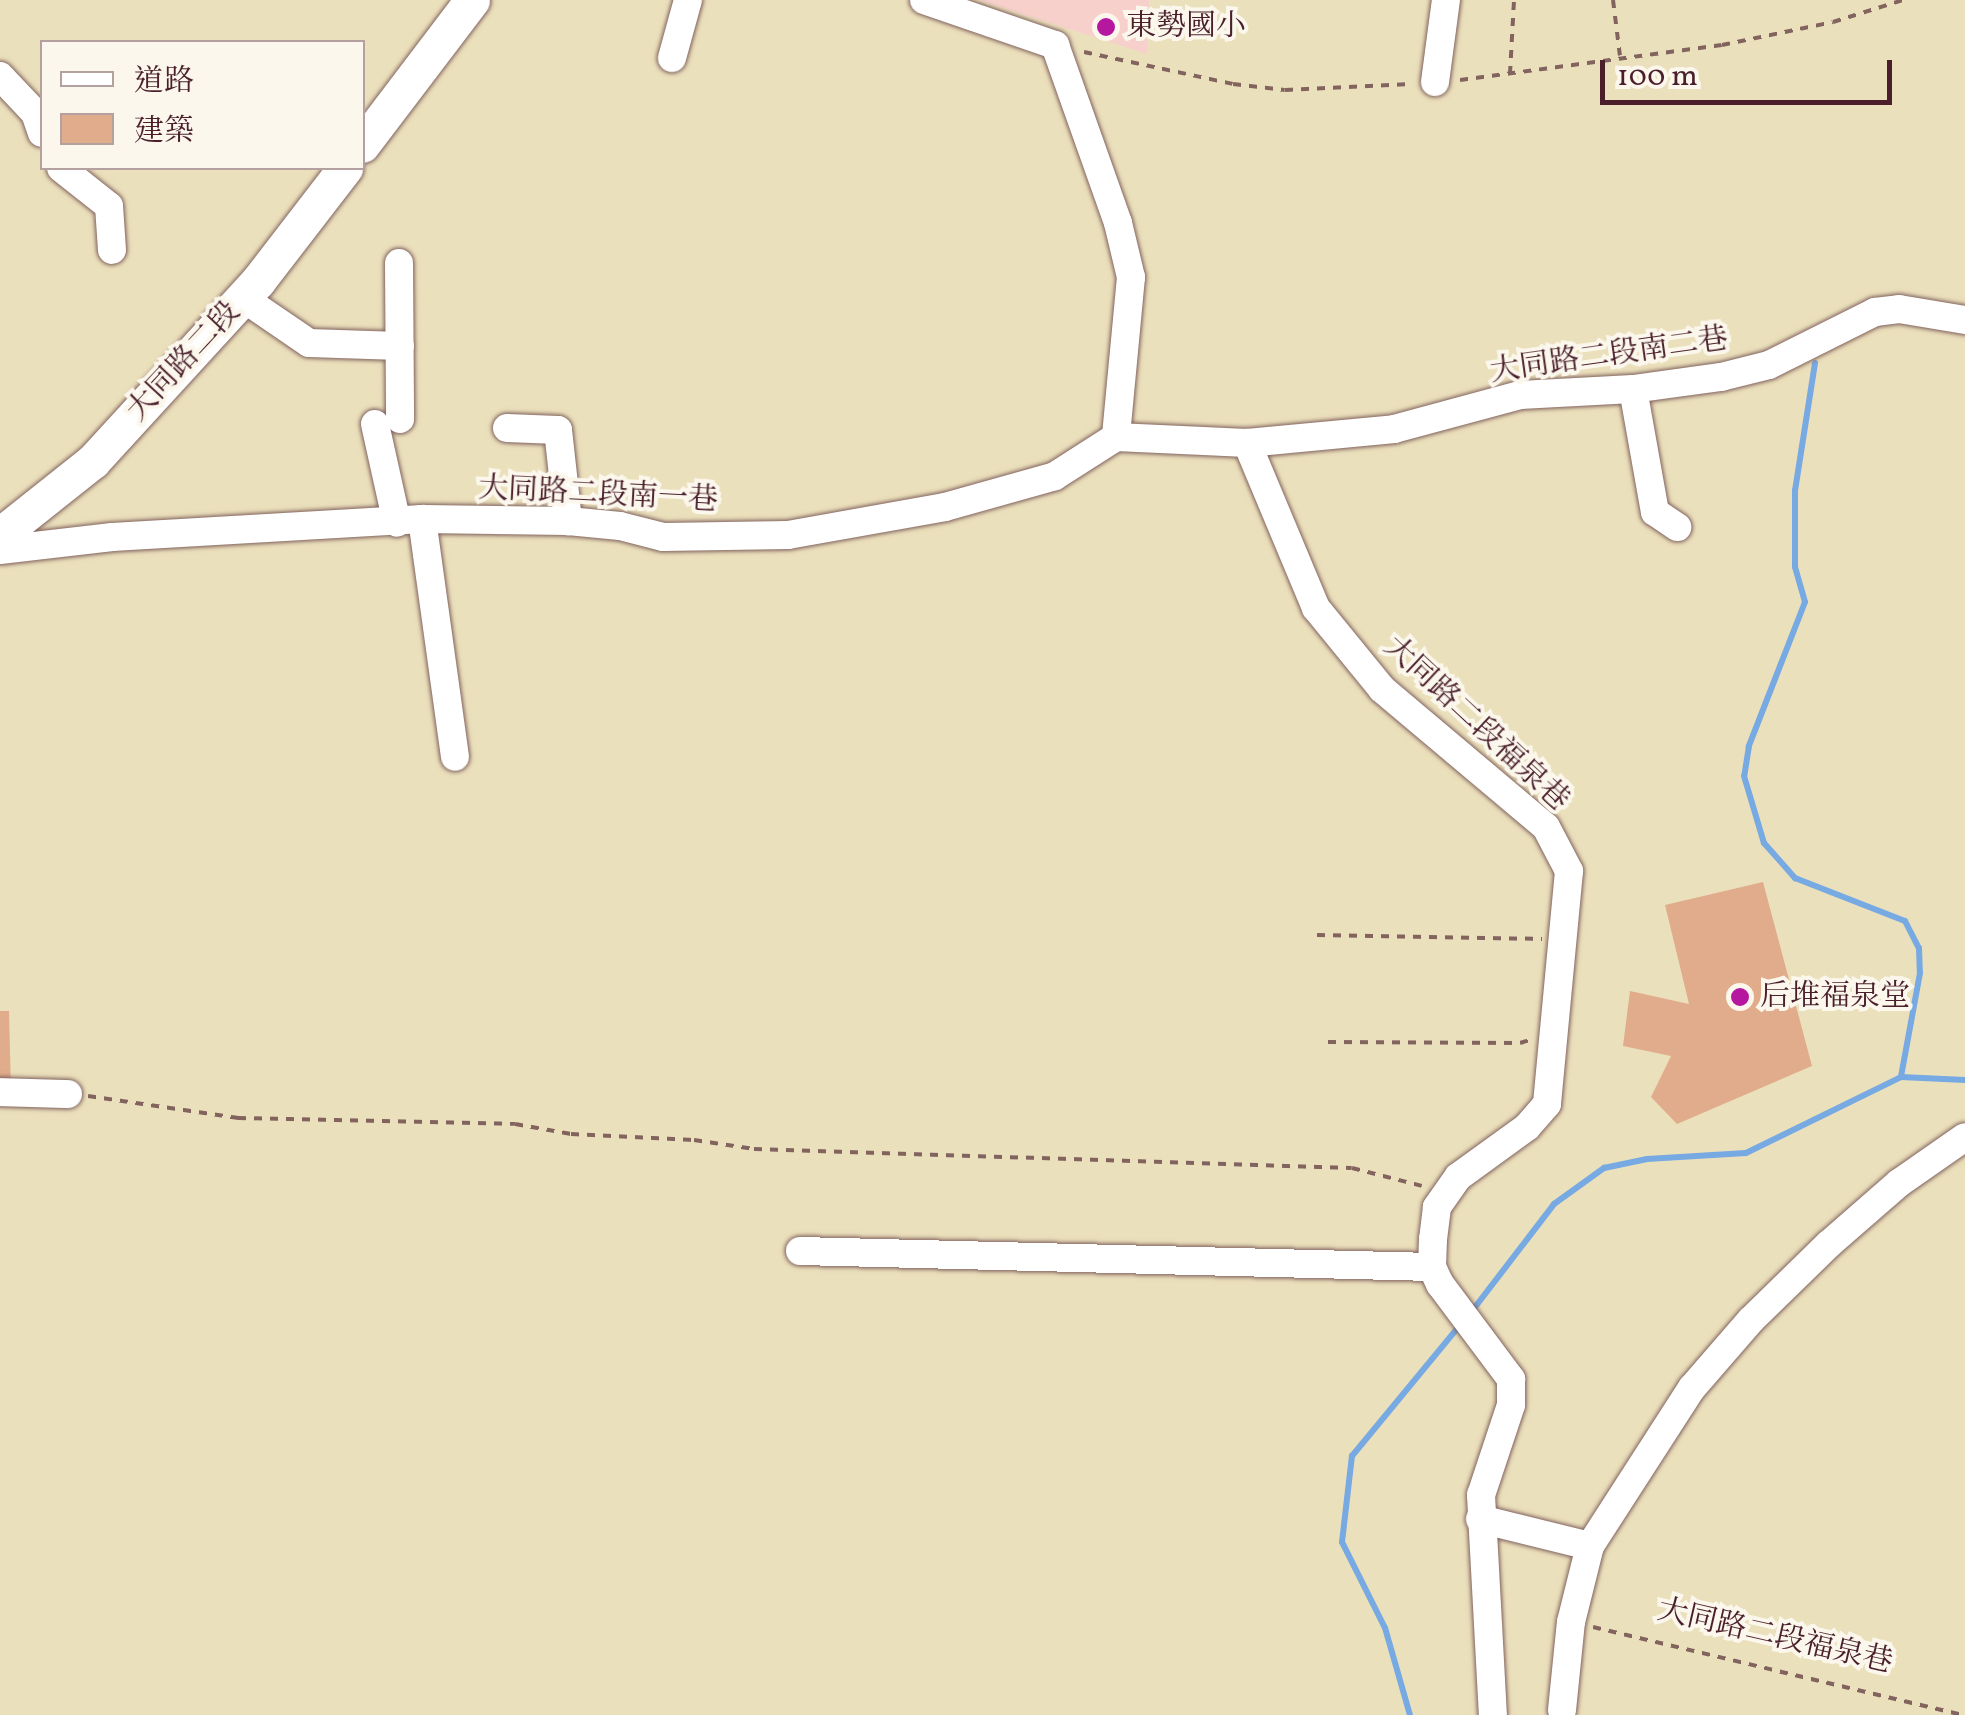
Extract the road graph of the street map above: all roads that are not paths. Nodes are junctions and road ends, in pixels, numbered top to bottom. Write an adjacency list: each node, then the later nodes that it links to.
1 (472, 0): 9 (main road)
2 (688, 0): 5 (street)
3 (924, 0): 19 (street)
4 (1446, 0): 7 (street)
5 (672, 58)
6 (0, 76): 8 (street)
7 (1436, 82)
8 (40, 120)
9 (365, 141)
10 (64, 170): 12 (street)
11 (343, 170): 14 (main road, 大同路二段)
12 (112, 250)
13 (398, 263): 16 (street)
14 (243, 298): 16 (street); 24 (main road, 大同路二段)
15 (1965, 320): 17 (street, 大同路二段南二巷)
16 (400, 346): 21 (street)
17 (1634, 389): 20 (street, 大同路二段南二巷); 23 (street)
18 (507, 428): 22 (street)
19 (1116, 436): 20 (street, 大同路二段南二巷); 22 (street, 大同路二段南一巷)
20 (1247, 443): 31 (street, 大同路二段福泉巷)
21 (410, 521): 22 (street, 大同路二段南一巷); 25 (street, 大同路二段南一巷); 26 (street)
22 (568, 521)
23 (1676, 527)
24 (0, 535)
25 (0, 550)
26 (455, 757)
27 (0, 1092): 28 (street)
28 (68, 1094)
29 (1965, 1138): 33 (street)
30 (800, 1251): 31 (street)
31 (1432, 1267): 32 (street)
32 (1480, 1519): 33 (street); 35 (street)
33 (1590, 1546): 34 (street)
34 (1562, 1710)
35 (1493, 1715)

